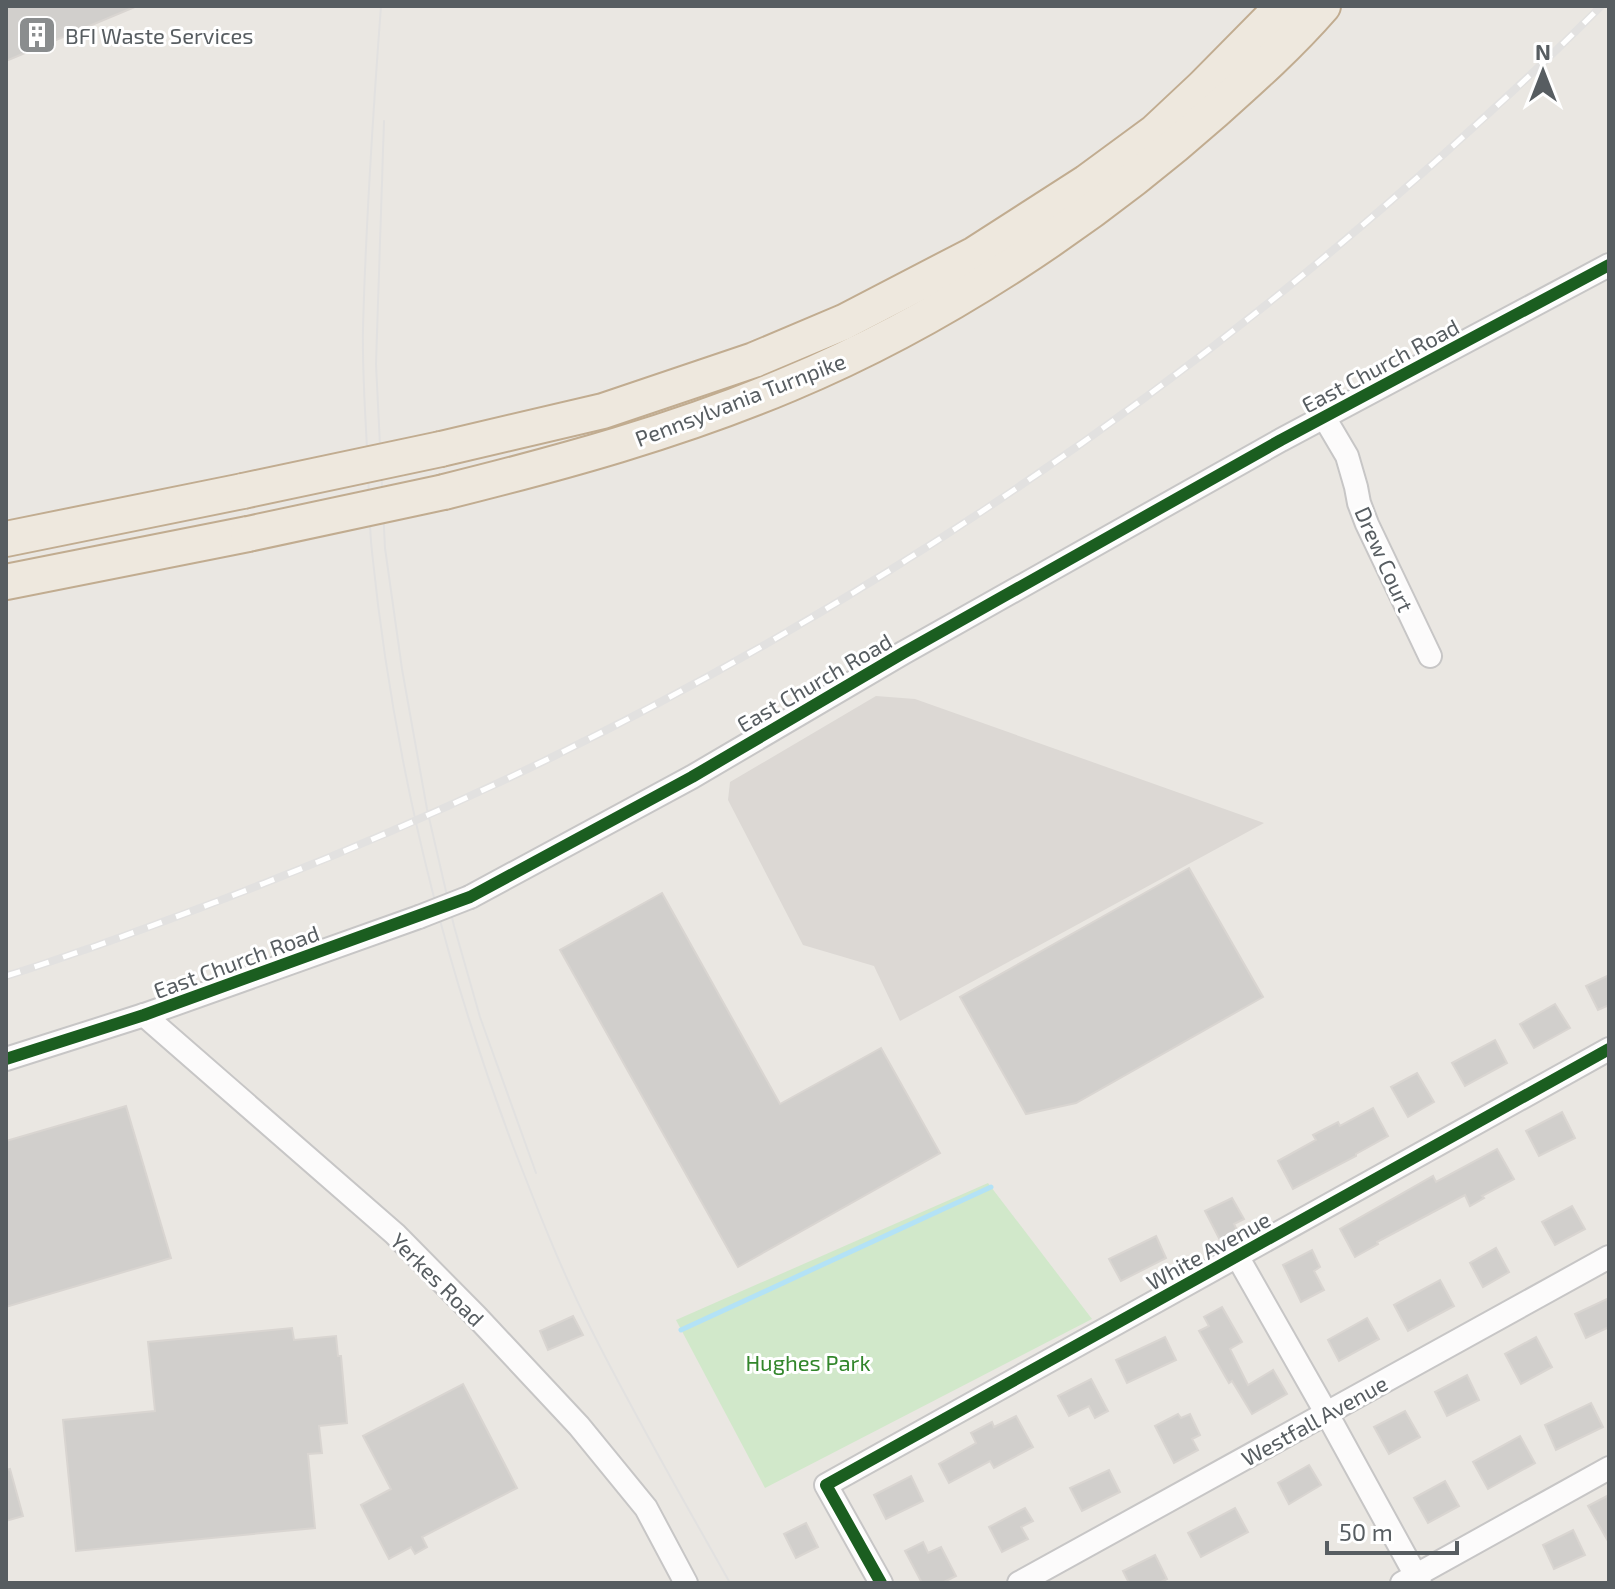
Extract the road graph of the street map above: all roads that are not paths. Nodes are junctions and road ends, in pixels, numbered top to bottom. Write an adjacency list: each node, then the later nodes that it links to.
1 (1283, 6): 5 (highway, Pennsylvania Turnpike, bridge)
2 (1323, 6): 6 (highway, Pennsylvania Turnpike, bridge)
3 (1609, 265): 4 (street, East Church Road)
4 (1324, 417): 7 (street, Drew Court); 8 (street, East Church Road, bridge)
5 (6, 539)
6 (6, 582)
7 (1430, 656)
8 (144, 1015): 10 (street, East Church Road); 16 (street, Yerkes Road)
9 (1609, 1049): 11 (street, White Avenue)
10 (6, 1059)
11 (1237, 1256): 13 (street); 17 (street, White Avenue)
12 (1609, 1257): 13 (street, Westfall Avenue)
13 (1326, 1413): 15 (street); 18 (street, Westfall Avenue)
14 (1609, 1468): 15 (street)
15 (1413, 1581)
16 (686, 1583)
17 (881, 1583)
18 (1019, 1583)

